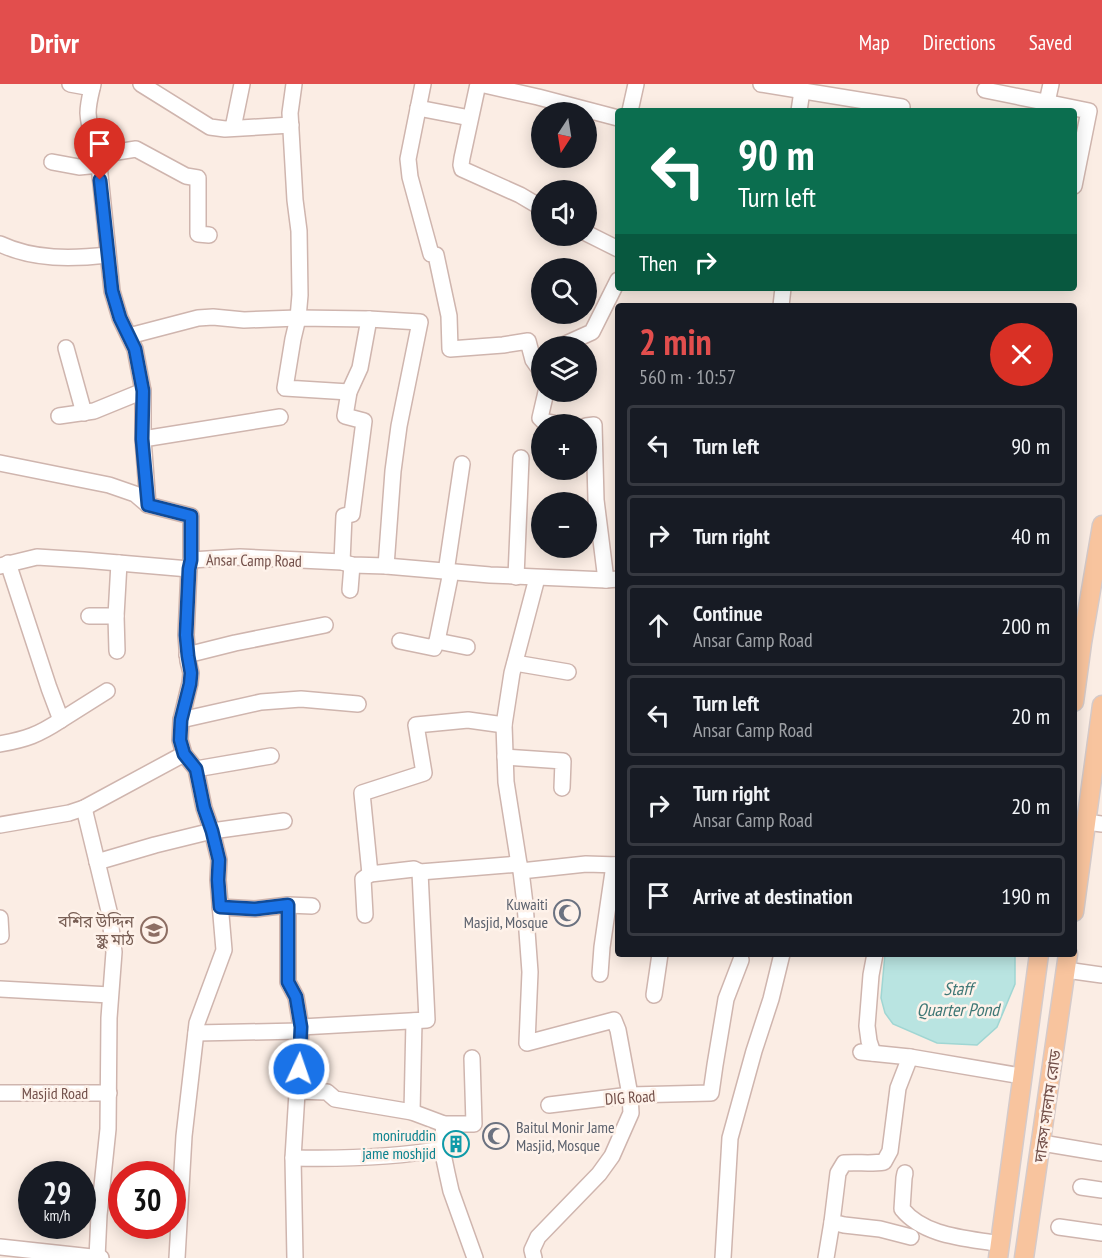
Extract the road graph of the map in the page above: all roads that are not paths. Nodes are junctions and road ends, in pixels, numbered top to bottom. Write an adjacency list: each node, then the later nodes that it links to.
1 (70, 84): 10 (street)
2 (141, 84): 23 (street)
3 (242, 84): 23 (street)
4 (294, 84): 22 (street)
5 (423, 84): 15 (street)
6 (479, 84): 20 (street); 21 (street)
7 (636, 84): 16 (street)
8 (761, 84): 12 (street)
9 (1051, 84): 13 (street)
10 (93, 86): 24 (street)
11 (985, 90): 13 (street)
12 (802, 91): 14 (street); 17 (street)
13 (1047, 102): 18 (street)
14 (902, 107)
15 (418, 108): 21 (street); 38 (street)
16 (631, 108)
17 (799, 108)
18 (1075, 108)
19 (1077, 108): 26 (street)
20 (615, 117)
21 (470, 118): 27 (street)
22 (291, 125): 23 (street); 34 (street)
23 (233, 128)
24 (98, 160): 25 (street); 28 (street); 32 (street)
25 (52, 162)
26 (1077, 171)
27 (531, 202)
28 (210, 235)
29 (597, 238): 31 (street)
30 (0, 244): 32 (street)
31 (615, 248)
32 (108, 255): 36 (street)
33 (612, 305): 37 (street)
34 (298, 318): 35 (street); 36 (street); 41 (street)
35 (369, 319): 41 (street); 56 (street)
36 (129, 336): 40 (street)
37 (583, 336)
38 (531, 347)
39 (66, 348): 42 (street)
40 (143, 391): 42 (street); 45 (street)
41 (349, 392): 54 (street)
42 (84, 412): 43 (street)
43 (58, 416)
44 (280, 417): 45 (street)
45 (142, 439): 50 (street)
46 (521, 458): 58 (street)
47 (0, 463): 50 (street)
48 (462, 464): 57 (street)
49 (595, 480): 60 (street)
50 (148, 505): 53 (street, Ansar Camp Road)
51 (1102, 525): 67 (main road)
52 (118, 562): 53 (street, Ansar Camp Road); 55 (street, Ansar Camp Road); 63 (street)
53 (190, 564): 54 (street, Ansar Camp Road); 70 (street)
54 (347, 564): 56 (street, Ansar Camp Road); 61 (street)
55 (4, 565): 76 (street)
56 (386, 566): 57 (street, Ansar Camp Road)
57 (449, 572): 58 (street, Ansar Camp Road); 66 (street)
58 (516, 577): 59 (street, Ansar Camp Road)
59 (537, 578): 60 (street, Ansar Camp Road); 71 (street)
60 (612, 579)
61 (350, 590)
62 (89, 616): 63 (street)
63 (116, 616): 69 (street)
64 (325, 626): 70 (street)
65 (400, 641): 66 (street)
66 (437, 641): 68 (street)
67 (1078, 643)
68 (467, 647)
69 (117, 651)
70 (188, 656): 77 (street)
71 (515, 663): 72 (street); 78 (street)
72 (568, 672)
73 (107, 691): 76 (street)
74 (358, 704): 77 (street)
75 (1101, 715): 87 (main road)
76 (61, 720): 79 (street)
77 (181, 720): 80 (street)
78 (504, 725): 82 (street); 95 (street)
79 (0, 744)
80 (184, 754): 83 (street); 85 (street)
81 (271, 756): 83 (street)
82 (505, 757): 84 (street); 92 (street)
83 (196, 769): 89 (street)
84 (562, 788)
85 (84, 808): 88 (street); 90 (street)
86 (284, 821): 89 (street)
87 (1094, 823): 96 (main road)
88 (0, 825)
89 (212, 831): 90 (street); 99 (street)
90 (97, 862): 112 (street)
91 (615, 865): 92 (street)
92 (520, 868): 94 (street); 123 (street)
93 (615, 871): 109 (street)
94 (420, 872): 95 (street); 114 (street)
95 (370, 874): 100 (street)
96 (1077, 899)
97 (288, 905): 98 (street); 99 (street); 115 (street)
98 (312, 906)
99 (220, 907): 116 (street)
100 (365, 915)
101 (0, 918): 102 (street)
102 (1, 936)
103 (660, 957): 113 (street)
104 (781, 957): 146 (street)
105 (874, 957): 117 (street)
106 (1039, 957): 119 (main road, দারুস সালাম রোড)
107 (741, 960): 123 (street, DIG Road)
108 (1067, 962): 110 (street); 127 (main road, দারুস সালাম রোড)
109 (600, 974)
110 (1102, 975)
111 (0, 989): 112 (street)
112 (110, 995): 121 (street)
113 (654, 995)
114 (414, 1021): 115 (street); 125 (street)
115 (301, 1029): 116 (street); 120 (street)
116 (196, 1032): 142 (street)
117 (910, 1057): 119 (street); 134 (street)
118 (472, 1059): 126 (street)
119 (1022, 1076): 139 (main road, দারুস সালাম রোড)
120 (297, 1091): 125 (street); 130 (street)
121 (110, 1093): 122 (street, Masjid Road); 141 (street)
122 (0, 1094)
123 (630, 1095): 124 (street, DIG Road); 145 (street)
124 (549, 1105)
125 (412, 1112): 126 (street)
126 (444, 1124): 128 (street)
127 (1042, 1143): 129 (street); 148 (main road, দারুস সালাম রোড)
128 (442, 1149): 130 (street); 144 (street)
129 (1102, 1153)
130 (292, 1158): 143 (street)
131 (905, 1173): 139 (street)
132 (1081, 1187): 133 (street)
133 (1102, 1190)
134 (832, 1222): 137 (street); 147 (street)
135 (1059, 1227): 136 (street)
136 (1102, 1233)
137 (911, 1237)
138 (0, 1247): 140 (street)
139 (999, 1251)
140 (39, 1255): 141 (street)
141 (99, 1258)
142 (177, 1258)
143 (295, 1258)
144 (475, 1258)
145 (534, 1258)
146 (723, 1258)
147 (826, 1258)
148 (1024, 1258)

